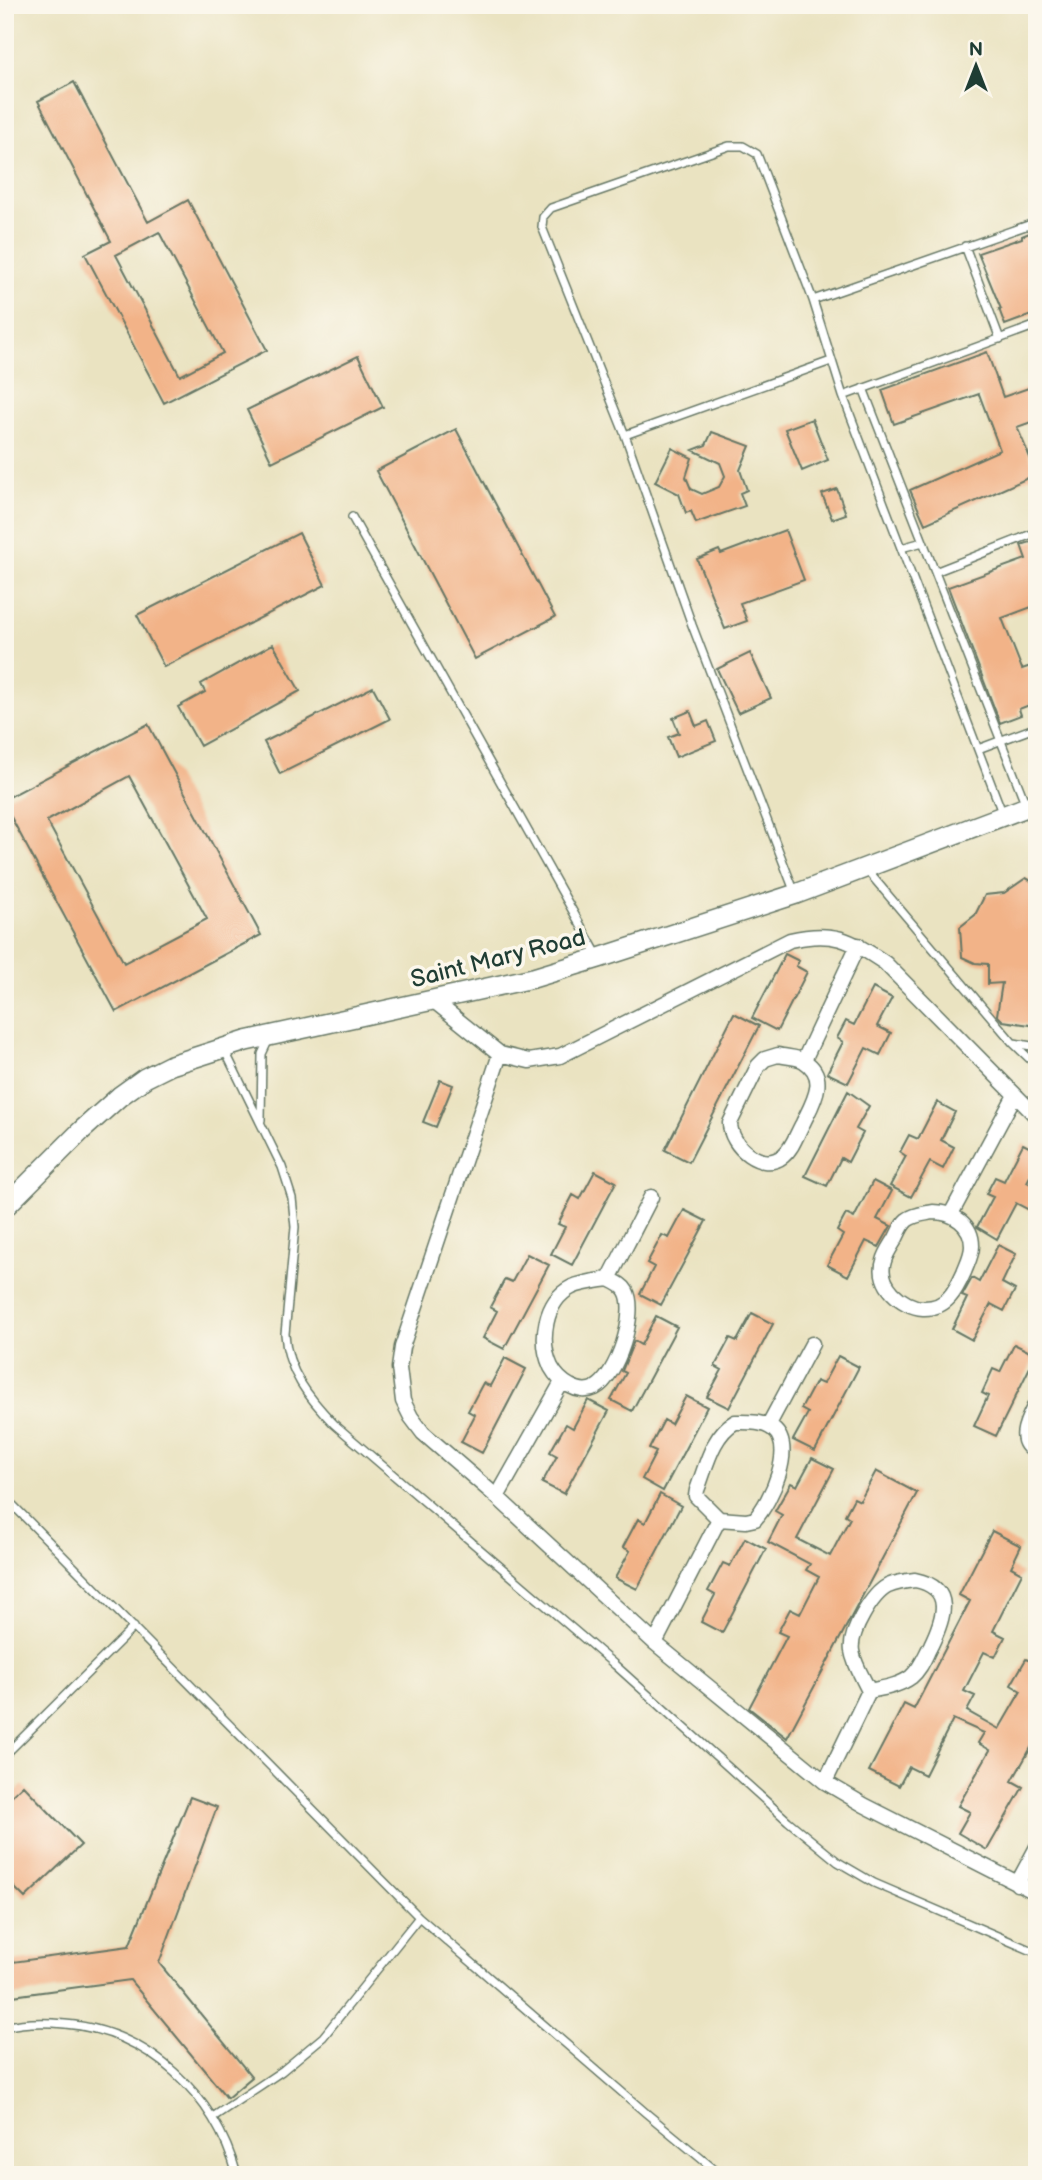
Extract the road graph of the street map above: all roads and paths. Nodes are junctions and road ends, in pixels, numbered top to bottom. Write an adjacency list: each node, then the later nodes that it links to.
1 (1037, 222): 2 (lane)
2 (965, 246): 3 (lane); 5 (lane)
3 (813, 300): 6 (lane); 9 (lane)
4 (1037, 325): 5 (lane)
5 (1000, 339): 7 (lane)
6 (831, 361): 8 (lane); 9 (lane)
7 (863, 388): 8 (lane); 12 (lane)
8 (843, 396): 13 (lane)
9 (625, 435): 21 (lane)
10 (352, 516): 23 (lane)
11 (1037, 532): 14 (lane)
12 (923, 542): 13 (lane); 14 (lane)
13 (901, 548): 17 (lane)
14 (934, 572): 16 (lane)
15 (1037, 727): 16 (lane)
16 (1000, 740): 17 (lane); 18 (lane)
17 (978, 748): 19 (lane)
18 (1032, 804): 19 (street, Saint Mary Road)
19 (1003, 815): 20 (street, Saint Mary Road)
20 (866, 868): 21 (street, Saint Mary Road); 26 (lane)
21 (796, 894): 23 (street, Saint Mary Road)
22 (858, 945): 29 (street); 30 (street); 32 (street)
23 (599, 958): 24 (street, Saint Mary Road)
24 (434, 1001): 25 (street, Saint Mary Road); 29 (street)
25 (271, 1035): 27 (street, Saint Mary Road); 34 (lane)
26 (1013, 1043): 28 (lane); 31 (lane)
27 (223, 1046): 34 (lane); 36 (street, Saint Mary Road)
28 (1037, 1047)
29 (499, 1054): 45 (street)
30 (804, 1060): 30 (street)
31 (1037, 1066)
32 (1015, 1094): 33 (street); 37 (street)
33 (1037, 1117)
34 (261, 1125): 56 (lane)
35 (651, 1197): 38 (street)
36 (5, 1207)
37 (951, 1214): 37 (street)
38 (609, 1279): 40 (street); 40 (street)
39 (812, 1344): 42 (street)
40 (562, 1382): 45 (street)
41 (1037, 1401): 43 (street)
42 (768, 1426): 46 (street); 46 (street)
43 (1037, 1452)
44 (5, 1497): 47 (lane)
45 (497, 1497): 48 (street)
46 (719, 1519): 48 (street)
47 (134, 1627): 50 (lane); 55 (lane)
48 (655, 1643): 51 (street)
49 (869, 1691): 49 (street); 51 (street)
50 (5, 1755)
51 (825, 1782): 53 (street)
52 (1037, 1847): 53 (street)
53 (1017, 1884): 54 (street)
54 (1037, 1893)
55 (419, 1917): 58 (lane); 60 (lane)
56 (1037, 1954)
57 (5, 2027): 58 (lane)
58 (213, 2117): 59 (lane)
59 (237, 2175)
60 (721, 2175)

